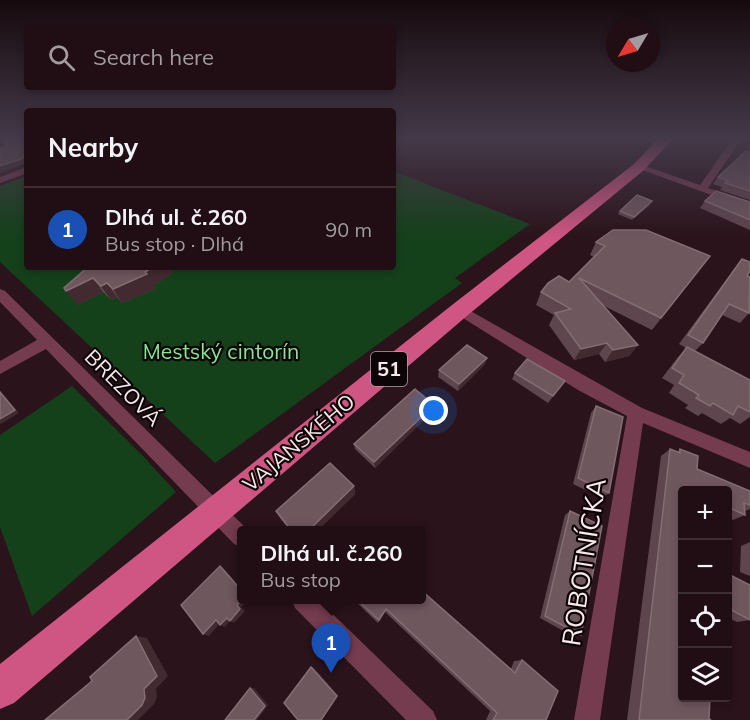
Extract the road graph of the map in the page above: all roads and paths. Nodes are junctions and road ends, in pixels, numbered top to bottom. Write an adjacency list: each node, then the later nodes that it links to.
1 (633, 171): 9 (main road, VAJANSKÉHO / 51)
2 (23, 172): 5 (street)
3 (635, 172): 6 (street)
4 (714, 172): 6 (street)
5 (0, 180)
6 (703, 188): 7 (street)
7 (750, 206)
8 (0, 294): 10 (street, BREZOVÁ)
9 (460, 310): 12 (street); 14 (main road, VAJANSKÉHO / 51)
10 (46, 342): 11 (street); 14 (street, BREZOVÁ)
11 (0, 368)
12 (636, 412): 13 (street); 19 (street, ROBOTNÍCKA)
13 (750, 460)
14 (215, 512): 15 (street, BREZOVÁ); 17 (main road, VAJANSKÉHO / 51)
15 (237, 533)
16 (307, 604): 18 (street)
17 (0, 689)
18 (424, 720)
19 (586, 720)

